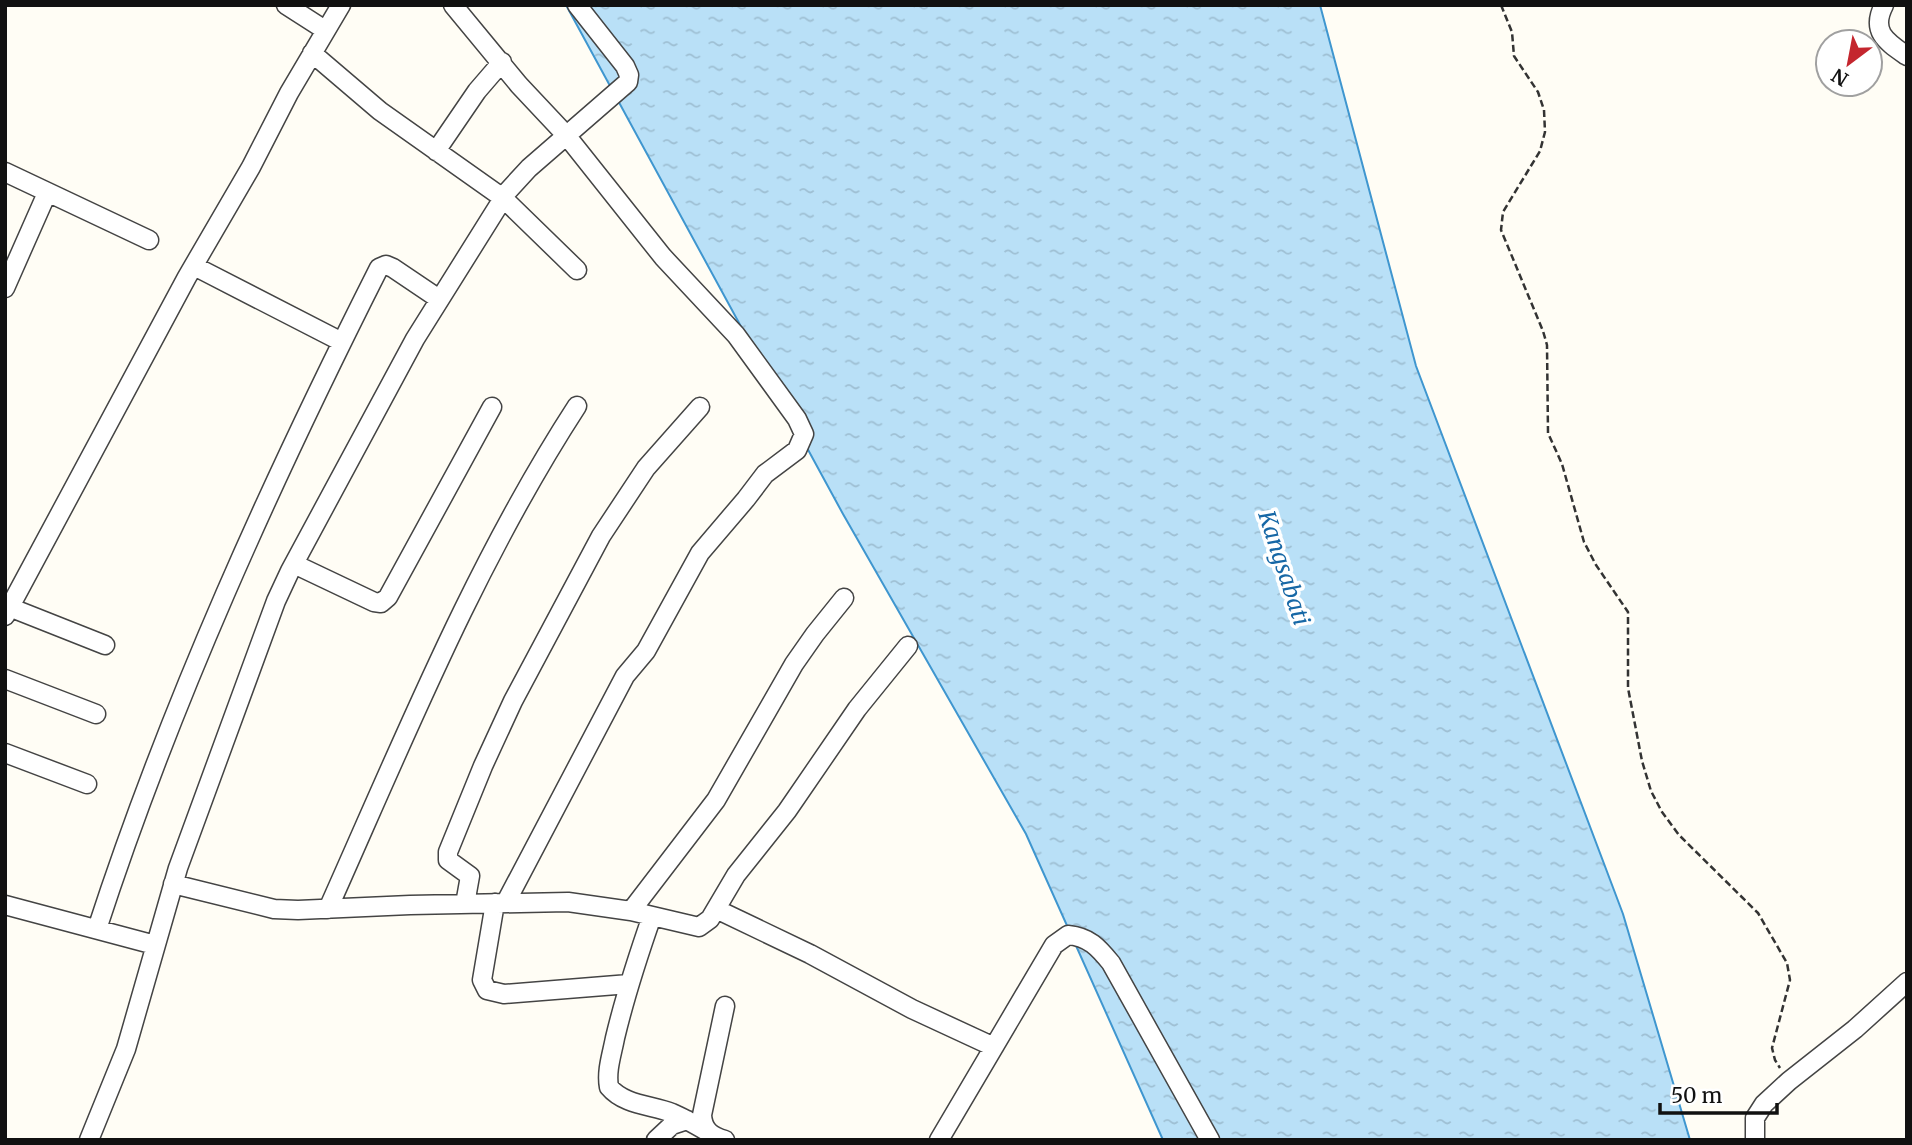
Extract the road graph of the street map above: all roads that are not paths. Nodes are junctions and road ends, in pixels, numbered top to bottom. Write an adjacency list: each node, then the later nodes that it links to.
1 (286, 5): 6 (street)
2 (341, 5): 6 (street)
3 (453, 5): 9 (street)
4 (577, 5): 10 (street)
5 (1884, 5): 8 (street)
6 (325, 30): 7 (street)
7 (312, 53): 11 (street); 16 (street)
8 (1907, 56)
9 (502, 62): 10 (street); 11 (street)
10 (566, 135): 14 (street); 34 (street)
11 (436, 151): 14 (street)
12 (5, 172): 13 (street)
13 (47, 193): 15 (street); 18 (street)
14 (503, 198): 17 (street); 19 (street)
15 (149, 240)
16 (194, 266): 20 (street); 26 (street)
17 (577, 270)
18 (5, 288)
19 (439, 299): 20 (street); 24 (street)
20 (342, 342): 41 (street)
21 (577, 406): 37 (street)
22 (492, 407): 24 (street)
23 (700, 407): 35 (street)
24 (294, 564): 33 (street)
25 (844, 598): 39 (street)
26 (7, 612): 27 (street)
27 (105, 645)
28 (908, 646): 38 (street)
29 (5, 679): 30 (street)
30 (96, 714)
31 (5, 753): 32 (street)
32 (87, 785)
33 (173, 884): 37 (street); 42 (street)
34 (500, 903): 35 (street); 39 (street); 44 (street)
35 (466, 904): 37 (street)
36 (5, 905): 41 (street)
37 (328, 909)
38 (716, 909): 40 (street); 46 (street)
39 (631, 911): 40 (street)
40 (652, 916): 44 (street)
41 (97, 929): 42 (street)
42 (155, 945): 49 (street)
43 (1907, 982): 54 (street)
44 (629, 984): 47 (street)
45 (725, 1006): 48 (street)
46 (994, 1047): 52 (street); 53 (street)
47 (687, 1120): 48 (street); 50 (street)
48 (708, 1132): 51 (street)
49 (89, 1140)
50 (656, 1140)
51 (725, 1140)
52 (939, 1140)
53 (1210, 1140)
54 (1755, 1140)

